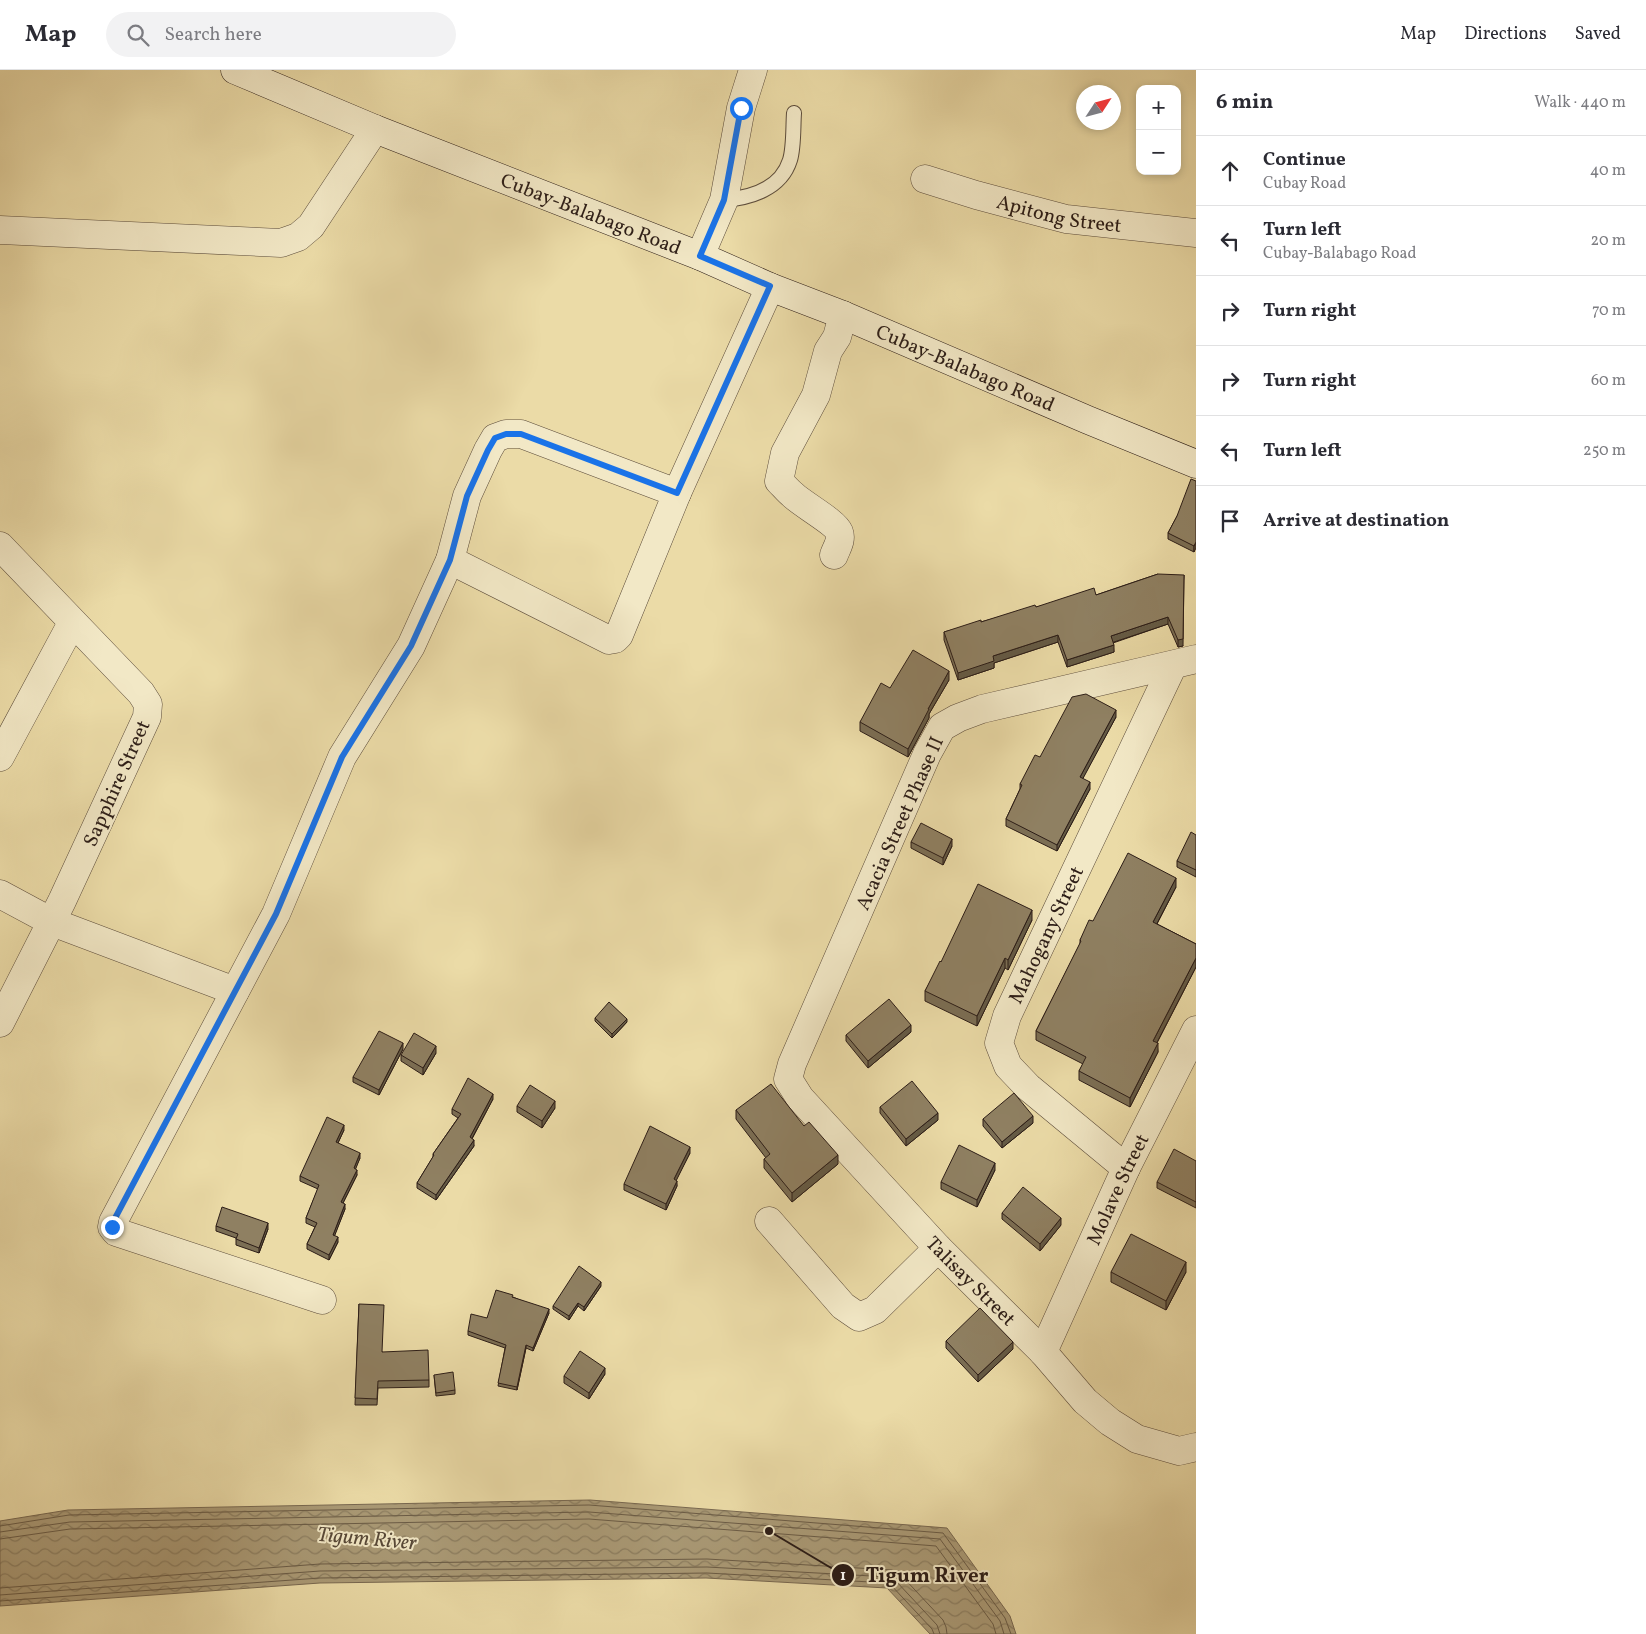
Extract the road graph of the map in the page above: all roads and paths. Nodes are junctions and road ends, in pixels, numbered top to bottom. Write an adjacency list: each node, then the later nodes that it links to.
1 (235, 70): 4 (street, Cubay-Balabago Road)
2 (753, 70): 6 (street)
3 (794, 113): 6 (lane)
4 (375, 128): 7 (street); 9 (street, Cubay-Balabago Road)
5 (925, 179): 8 (street, Apitong Street)
6 (724, 200): 9 (street)
7 (0, 230)
8 (1196, 233)
9 (700, 256): 10 (street, Cubay-Balabago Road)
10 (770, 286): 11 (street, Cubay-Balabago Road); 13 (street)
11 (843, 315): 12 (street, Cubay-Balabago Road); 15 (street)
12 (1196, 464)
13 (677, 493): 16 (street); 16 (street)
14 (0, 546): 17 (street, Sapphire Street)
15 (834, 555)
16 (450, 560): 22 (street)
17 (72, 623): 19 (street); 21 (street, Sapphire Street)
18 (1184, 662): 25 (street, Acacia Street Phase II); 26 (street, Mahogany Street)
19 (0, 757)
20 (0, 894): 21 (street)
21 (52, 922): 22 (street); 23 (street, Sapphire Street)
22 (236, 991): 29 (street)
23 (0, 1023)
24 (1196, 1030): 26 (street, Molave Street)
25 (788, 1079): 28 (street, Talisay Street)
26 (1126, 1168): 30 (street, Molave Street)
27 (769, 1221): 28 (street)
28 (938, 1248): 30 (street, Talisay Street)
29 (322, 1300)
30 (1044, 1352): 31 (street, Talisay Street)
31 (1187, 1449)

